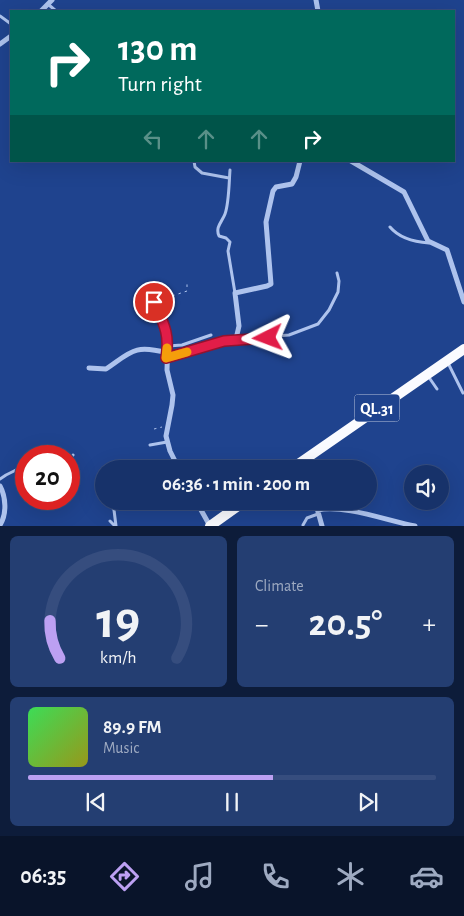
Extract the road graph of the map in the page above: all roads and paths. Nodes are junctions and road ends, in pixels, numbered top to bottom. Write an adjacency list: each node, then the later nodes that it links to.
1 (194, 162): 5 (lane)
2 (300, 162): 10 (street)
3 (354, 162): 7 (street)
4 (230, 170): 5 (lane)
5 (229, 178): 10 (lane)
6 (390, 227): 7 (lane)
7 (430, 243): 12 (street)
8 (337, 273): 14 (lane)
9 (187, 281): 11 (path)
10 (235, 293): 14 (street)
11 (153, 300): 15 (street)
12 (464, 302)
13 (211, 335): 15 (lane)
14 (236, 339): 17 (street)
15 (168, 346): 17 (street)
16 (464, 349): 18 (highway, QL.31)
17 (166, 356): 19 (street); 24 (street)
18 (446, 360): 20 (highway, QL.31); 22 (lane)
19 (88, 368)
20 (426, 373): 21 (lane); 28 (highway, QL.31)
21 (437, 389)
22 (463, 393)
23 (154, 429): 24 (path)
24 (166, 431): 25 (street)
25 (167, 442): 26 (lane); 27 (street)
26 (150, 445)
27 (175, 460)
28 (310, 460)
29 (15, 470): 30 (lane)
30 (0, 479)
31 (0, 486): 37 (street)
32 (114, 510): 39 (lane)
33 (201, 510): 40 (street)
34 (232, 510): 40 (highway)
35 (318, 512): 38 (lane); 41 (street); 42 (street)
36 (110, 521): 39 (lane)
37 (0, 525)
38 (304, 525)
39 (115, 526)
40 (210, 526)
41 (322, 526)
42 (414, 526)

